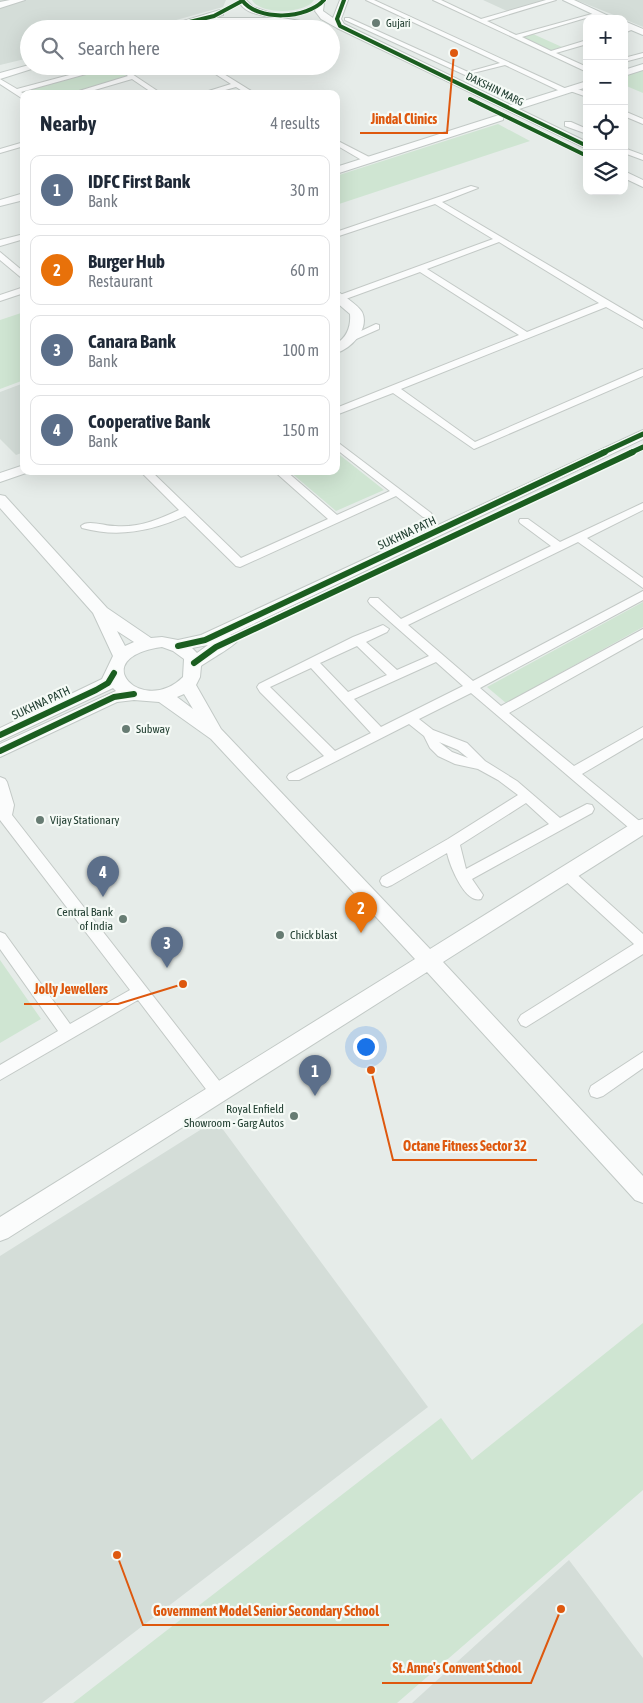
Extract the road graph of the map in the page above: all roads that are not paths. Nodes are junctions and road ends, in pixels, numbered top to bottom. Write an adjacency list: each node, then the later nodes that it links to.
1 (21, 0): 10 (main road)
2 (229, 0): 13 (main road)
3 (344, 0): 20 (main road)
4 (369, 0): 34 (street)
5 (436, 0): 21 (street)
6 (553, 0): 21 (street)
7 (567, 0): 12 (main road)
8 (242, 1): 11 (main road); 13 (main road)
9 (322, 3): 14 (main road); 19 (main road, DAKSHIN MARG)
10 (0, 5)
11 (256, 11): 14 (main road); 17 (main road)
12 (597, 12): 15 (main road); 28 (street)
13 (219, 14): 16 (main road)
14 (285, 15): 18 (main road, DAKSHIN MARG)
15 (603, 15)
16 (195, 20)
17 (214, 20)
18 (308, 20)
19 (327, 20)
20 (337, 20)
21 (480, 21): 28 (street)
22 (340, 28): 27 (street)
23 (628, 28): 26 (main road)
24 (340, 29): 29 (main road, DAKSHIN MARG)
25 (340, 30): 72 (main road, DAKSHIN MARG)
26 (643, 32)
27 (382, 35): 29 (street); 34 (street)
28 (514, 37): 31 (street)
29 (367, 40): 68 (main road, DAKSHIN MARG)
30 (583, 43): 31 (street)
31 (550, 53): 37 (street)
32 (641, 55): 33 (street)
33 (628, 59)
34 (506, 63): 54 (street)
35 (20, 65): 38 (main road)
36 (643, 67): 40 (main road)
37 (583, 69)
38 (0, 70)
39 (20, 70): 44 (main road)
40 (628, 72)
41 (78, 75): 49 (street)
42 (130, 75): 45 (street)
43 (221, 75): 47 (street)
44 (0, 76)
45 (133, 77): 50 (street); 51 (street)
46 (1, 81): 56 (street)
47 (236, 84): 52 (street); 53 (street)
48 (583, 85): 54 (main road)
49 (22, 90)
50 (86, 90)
51 (153, 90)
52 (216, 90)
53 (246, 90)
54 (570, 90): 57 (street); 59 (main road)
55 (20, 91): 56 (street)
56 (15, 92): 58 (street)
57 (583, 94)
58 (20, 95)
59 (513, 108)
60 (628, 115): 62 (street)
61 (499, 118): 74 (main road)
62 (643, 122)
63 (568, 124): 64 (street)
64 (583, 131)
65 (583, 134): 66 (street)
66 (575, 137)
67 (340, 144): 74 (street)
68 (583, 144)
69 (20, 145): 70 (street)
70 (0, 151)
71 (628, 152): 73 (street)
72 (583, 154)
73 (643, 158)
74 (368, 160): 76 (main road)
75 (628, 166): 77 (main road)
76 (340, 170)
77 (643, 173)
78 (628, 176): 79 (main road)
79 (643, 184)
80 (474, 188): 82 (street)
81 (20, 197): 83 (street)
82 (435, 201): 84 (street); 86 (street)
83 (0, 203)
84 (340, 234)
85 (20, 237): 87 (street)
86 (500, 239): 89 (street); 95 (street)
87 (0, 243)
88 (0, 256): 90 (street)
89 (420, 268): 92 (street); 98 (street)
90 (20, 274)
91 (20, 291): 93 (street)
92 (340, 296)
93 (0, 298)
94 (340, 299): 96 (main road)
95 (607, 303): 97 (street); 98 (street)
96 (356, 313): 99 (main road); 99 (street)
97 (643, 325)
98 (526, 335): 102 (street)
99 (351, 338): 100 (main road)
100 (340, 347)
101 (643, 372): 102 (street)
102 (394, 389): 103 (street)
103 (340, 410)
104 (643, 434): 130 (main road, SUKHNA PATH)
105 (340, 447): 111 (street)
106 (643, 447): 134 (main road, SUKHNA PATH)
107 (20, 470): 110 (main road)
108 (149, 475): 114 (street)
109 (283, 475): 116 (street)
110 (0, 478)
111 (397, 492): 115 (street); 116 (street)
112 (0, 499): 124 (main road)
113 (643, 506): 119 (street)
114 (187, 511): 116 (street); 118 (street)
115 (427, 515)
116 (334, 520)
117 (524, 521): 120 (street)
118 (86, 526)
119 (579, 537): 120 (street); 121 (street)
120 (560, 546): 125 (street)
121 (643, 584)
122 (643, 595): 138 (street)
123 (374, 601): 125 (street)
124 (100, 612): 129 (main road); 131 (main road)
125 (400, 624): 132 (street)
126 (383, 628): 128 (street)
127 (643, 633): 142 (street)
128 (358, 640): 133 (street); 136 (street)
129 (147, 643): 130 (main road); 131 (main road)
130 (178, 646): 134 (main road)
131 (121, 656): 135 (main road)
132 (437, 658): 136 (street); 138 (street)
133 (312, 662): 141 (street); 149 (street)
134 (194, 663): 137 (main road)
135 (114, 673): 139 (main road); 146 (main road, SUKHNA PATH)
136 (396, 676): 141 (street)
137 (187, 684): 140 (main road); 147 (main road)
138 (472, 687): 142 (street); 143 (street)
139 (134, 694): 140 (main road); 148 (main road, SUKHNA PATH)
140 (164, 696): 147 (main road)
141 (346, 698): 145 (street)
142 (500, 712): 150 (street)
143 (410, 718): 145 (street); 153 (street)
144 (643, 732): 150 (street)
145 (380, 734): 149 (street)
146 (0, 735)
147 (216, 735): 165 (main road)
148 (0, 751)
149 (333, 757): 151 (street)
150 (573, 773): 157 (street)
151 (294, 777)
152 (0, 782): 155 (street)
153 (527, 796): 156 (street); 158 (street)
154 (587, 810): 156 (street)
155 (3, 817): 166 (street)
156 (559, 825): 160 (street)
157 (641, 827): 159 (street)
158 (453, 843): 160 (street); 161 (street)
159 (567, 874): 164 (street); 165 (street)
160 (463, 877): 162 (street)
161 (387, 881)
162 (476, 894)
163 (0, 938): 168 (street)
164 (643, 944): 167 (street)
165 (428, 960): 172 (street); 173 (main road)
166 (141, 991): 168 (street); 172 (street)
167 (526, 1020)
168 (68, 1033): 170 (street)
169 (643, 1059): 171 (street)
170 (0, 1072)
171 (597, 1091)
172 (218, 1092): 174 (street)
173 (643, 1192)
174 (0, 1230)

